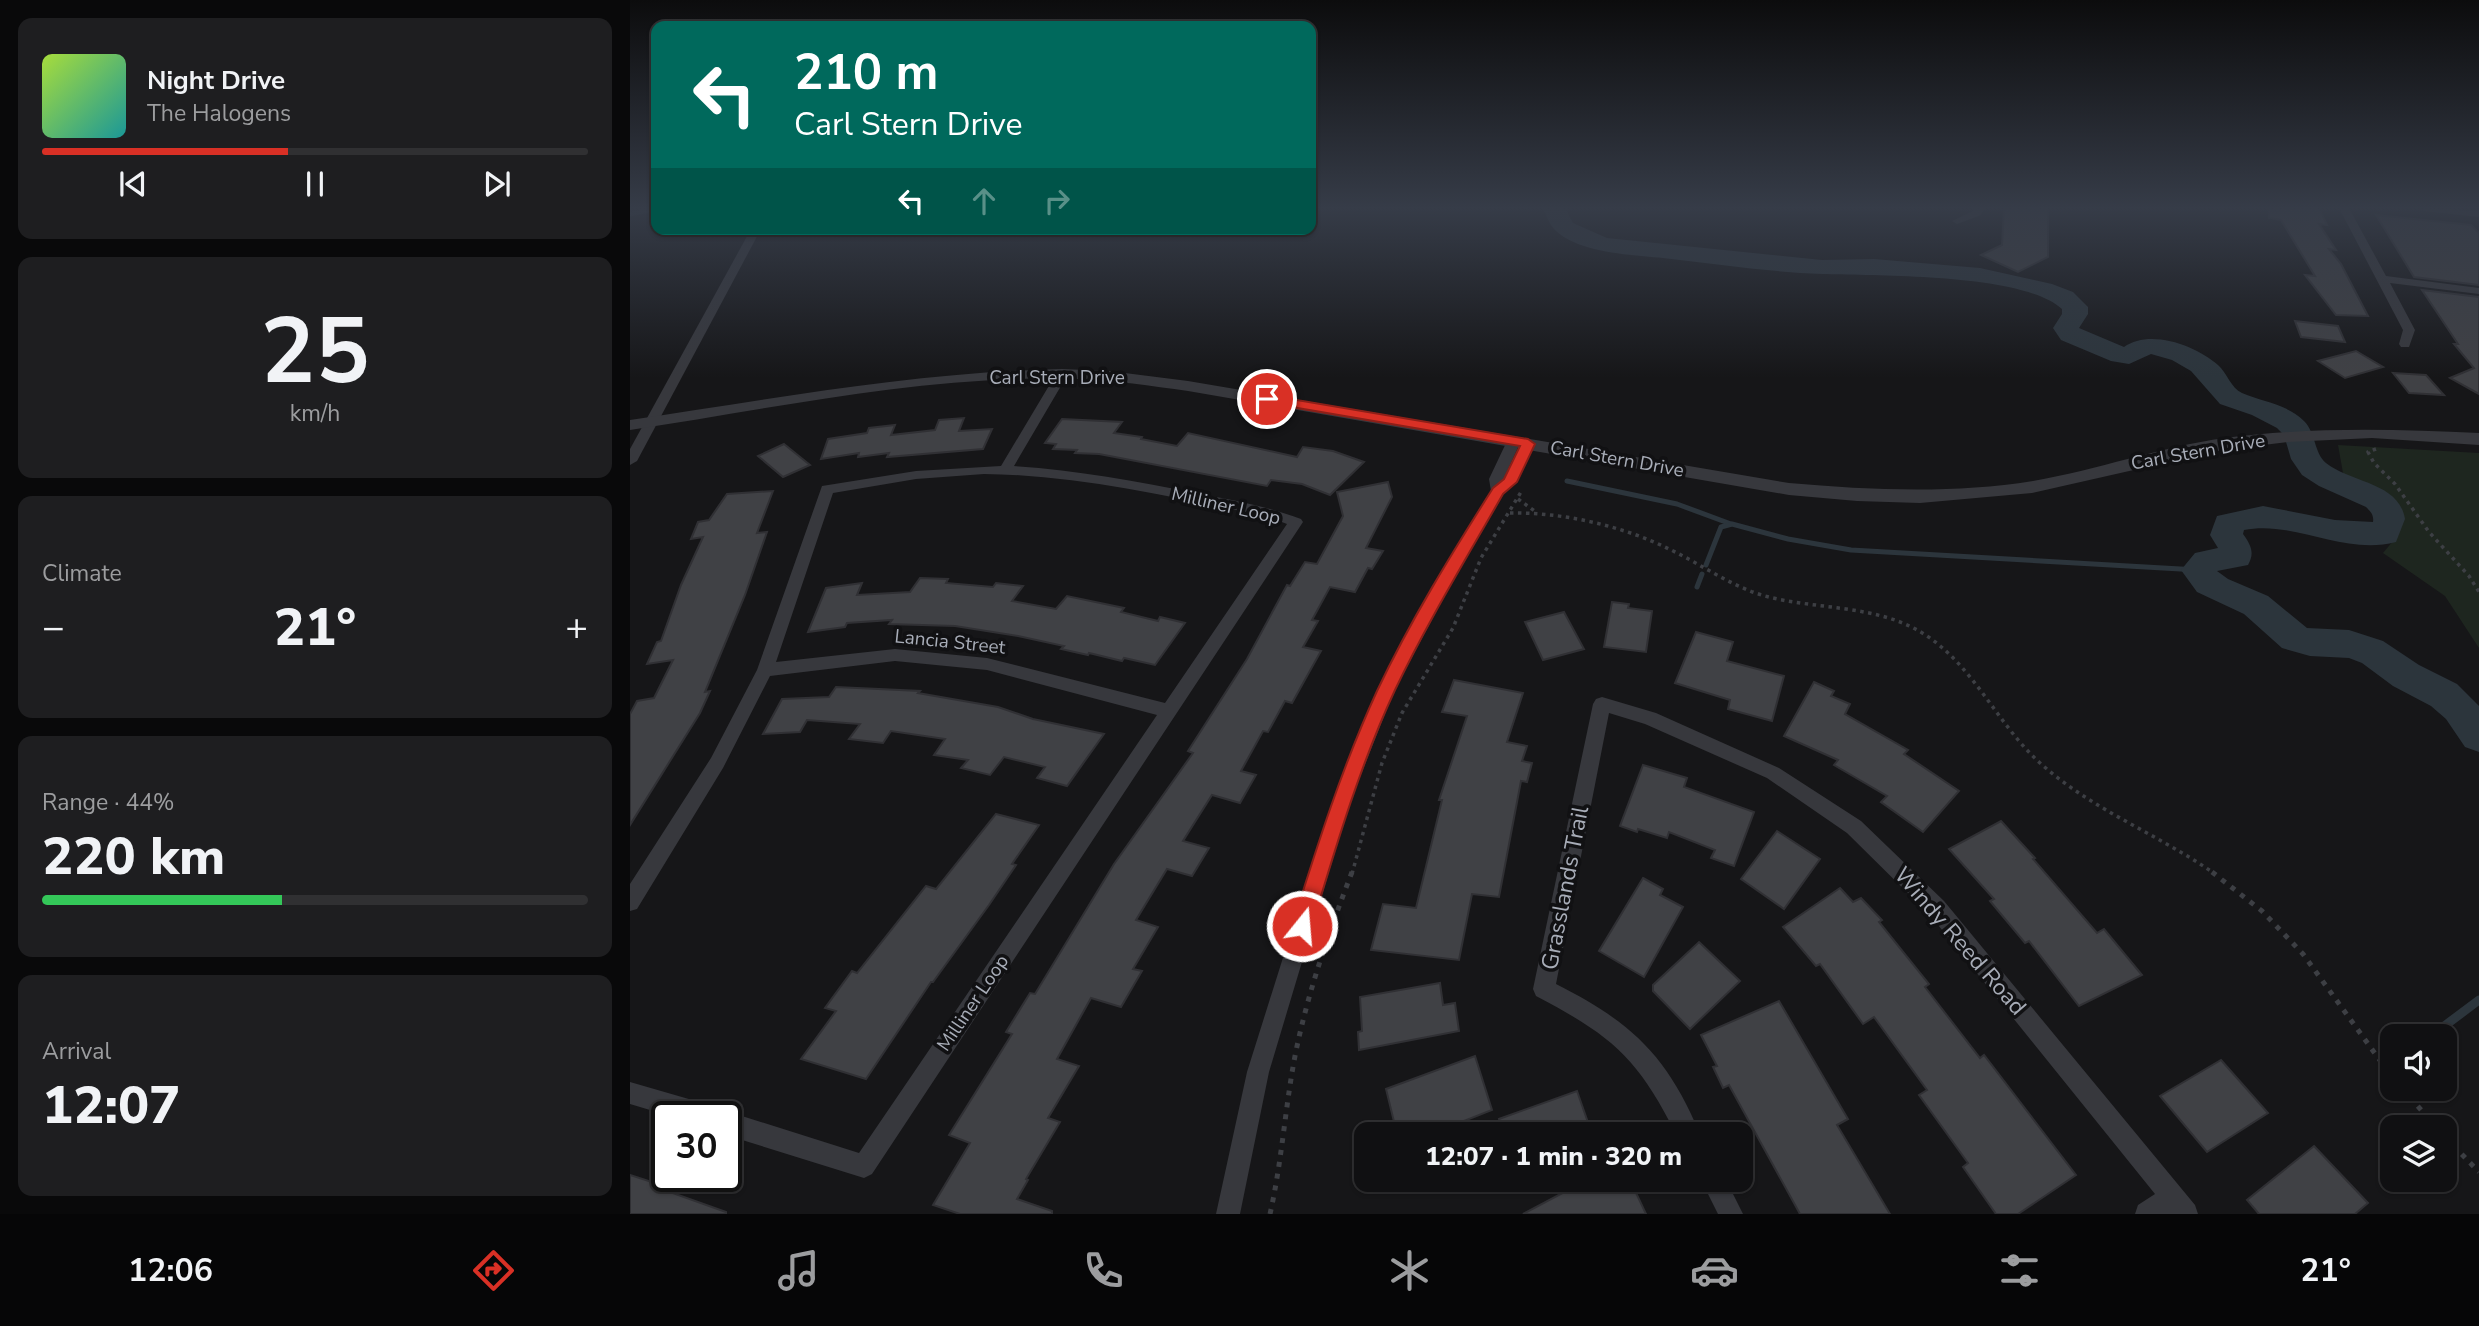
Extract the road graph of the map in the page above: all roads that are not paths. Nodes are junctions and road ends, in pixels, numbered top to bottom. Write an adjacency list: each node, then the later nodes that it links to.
1 (737, 265): 7 (street)
2 (2374, 265): 3 (street)
3 (2382, 279): 4 (street); 5 (street)
4 (2479, 291)
5 (2404, 344)
6 (1062, 374): 7 (street, Carl Stern Drive); 10 (street, Carl Stern Drive); 12 (street)
7 (651, 422): 8 (street, Carl Stern Drive); 11 (street)
8 (630, 425)
9 (2479, 439): 10 (street, Carl Stern Drive)
10 (1521, 442): 23 (street)
11 (630, 461)
12 (1006, 470): 13 (street, Milliner Loop); 15 (street, Milliner Loop)
13 (765, 670): 15 (street, Lancia Street); 16 (street, Milliner Loop)
14 (1602, 704): 19 (street, Grasslands Trail); 22 (street, Windy Reed Road)
15 (1169, 711): 20 (street, Milliner Loop)
16 (630, 902)
17 (630, 1093): 18 (street)
18 (656, 1101)
19 (1682, 1122)
20 (742, 1128)
21 (1719, 1192): 24 (street)
22 (2179, 1205): 25 (street)
23 (1228, 1214)
24 (1731, 1214)
25 (2147, 1214)

